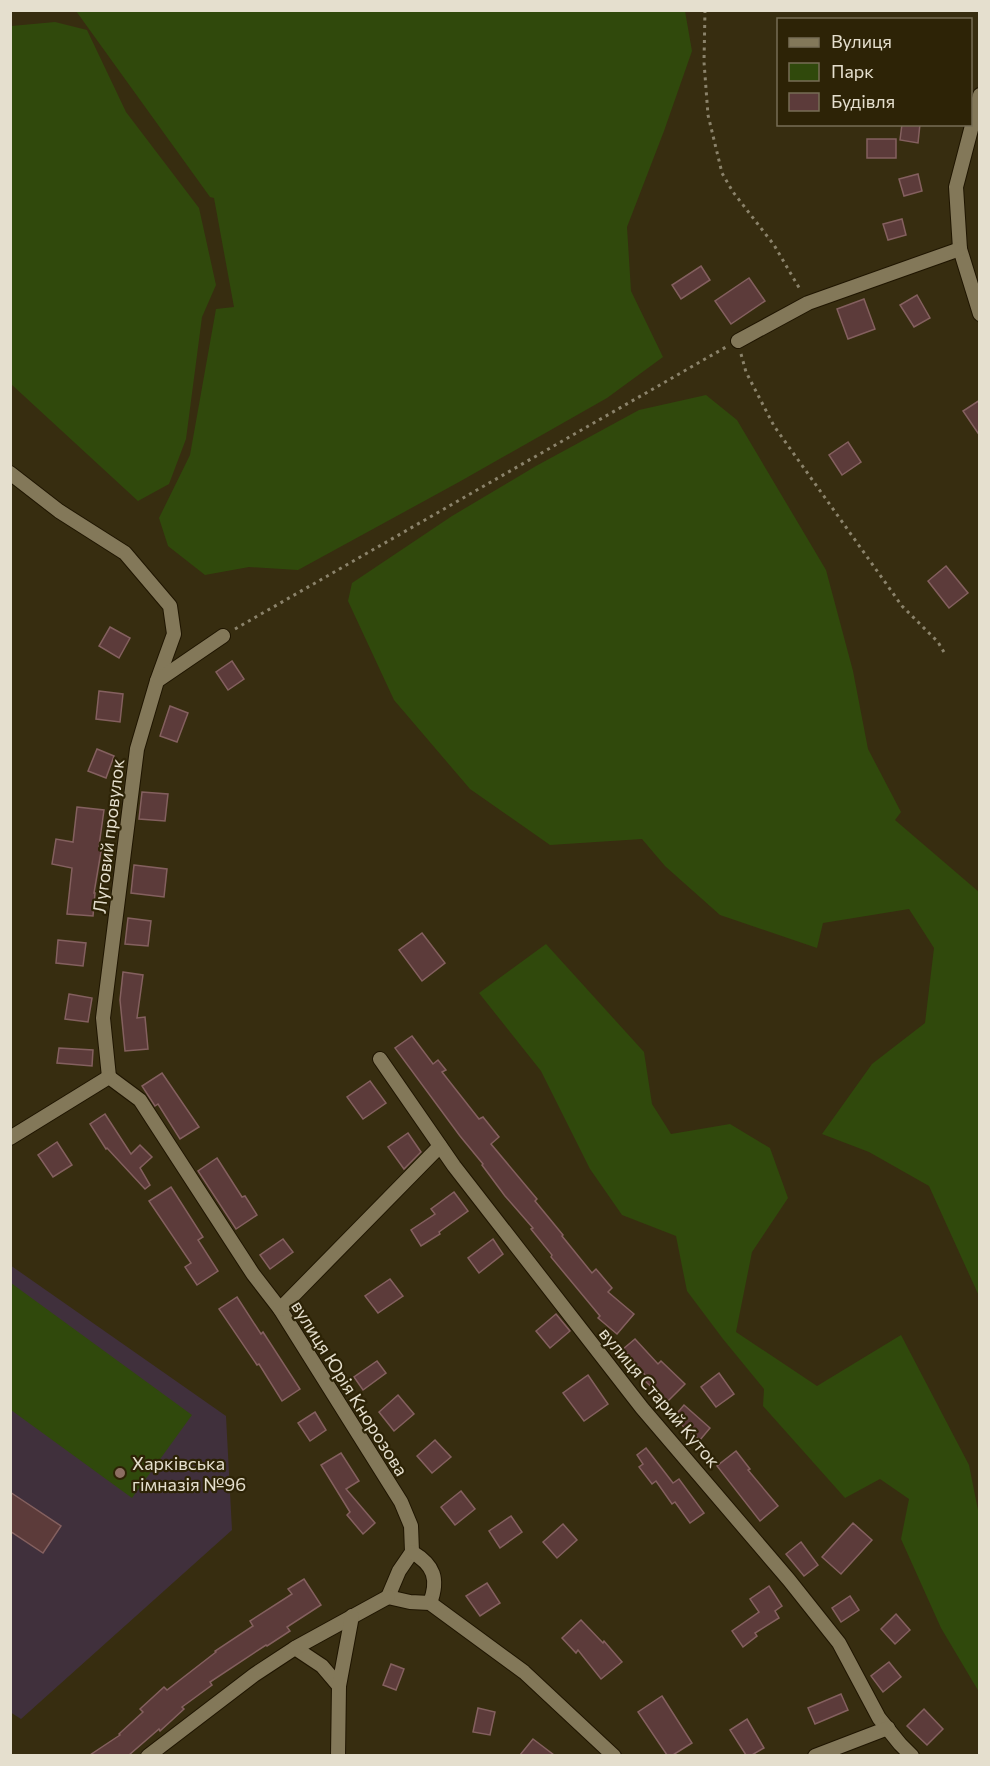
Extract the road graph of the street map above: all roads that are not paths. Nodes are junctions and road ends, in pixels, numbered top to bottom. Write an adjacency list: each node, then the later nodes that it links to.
1 (980, 96): 2 (street)
2 (960, 249): 3 (street); 4 (street)
3 (979, 311)
4 (738, 341)
5 (10, 473): 7 (street, Луговий провулок)
6 (223, 636): 7 (street)
7 (157, 681): 9 (street, Луговий провулок)
8 (380, 1059): 11 (street, вулиця Старий Куток)
9 (109, 1077): 10 (street); 12 (street, вулиця Юрія Кнорозова)
10 (10, 1138)
11 (440, 1146): 12 (street); 19 (street, вулиця Старий Куток)
12 (280, 1309): 13 (street, вулиця Юрія Кнорозова)
13 (412, 1552): 14 (street); 15 (street)
14 (387, 1597): 15 (street); 16 (street)
15 (430, 1603): 22 (street)
16 (352, 1616): 17 (street); 18 (street)
17 (296, 1648): 18 (street); 20 (street)
18 (339, 1686): 21 (street)
19 (888, 1728): 23 (street); 24 (street, вулиця Старий Куток)
20 (148, 1755)
21 (338, 1755)
22 (614, 1755)
23 (815, 1755)
24 (912, 1755)

